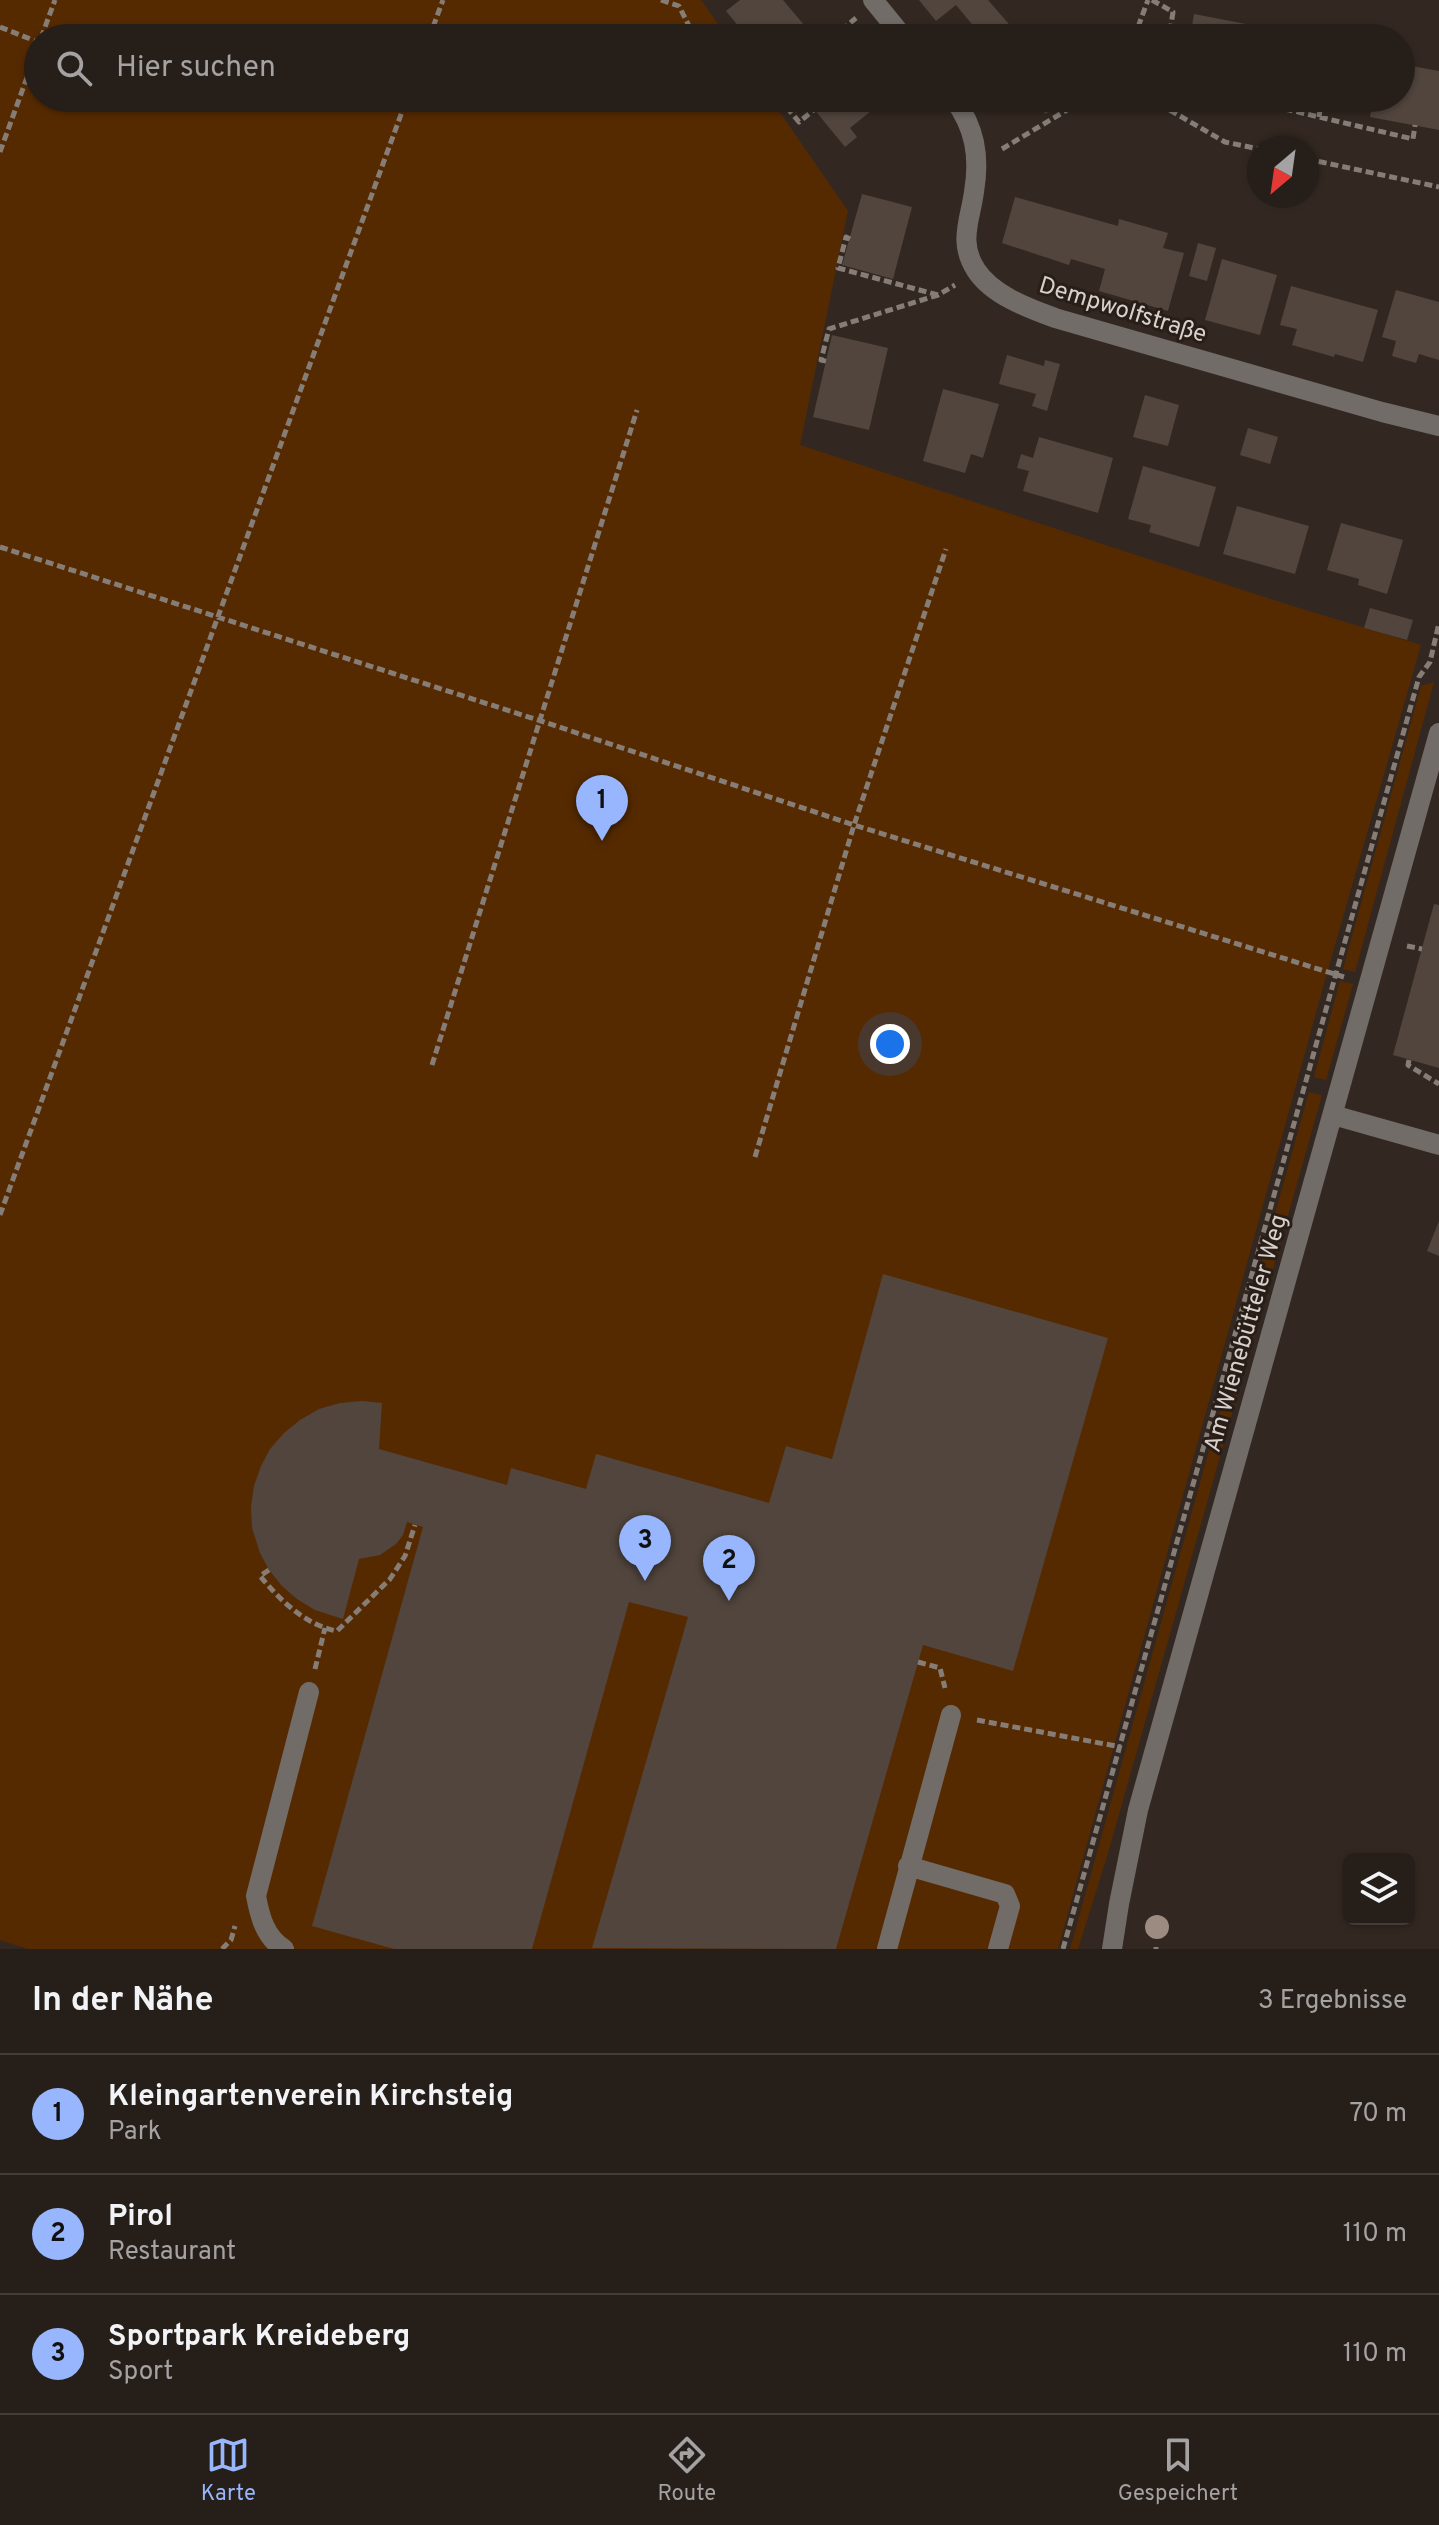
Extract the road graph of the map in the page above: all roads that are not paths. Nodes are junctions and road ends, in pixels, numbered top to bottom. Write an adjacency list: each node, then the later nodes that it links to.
1 (873, 0): 2 (street)
2 (893, 24)
3 (962, 112): 4 (street, Dempwolfstraße)
4 (1439, 426)
5 (1439, 733): 6 (street, Am Wienebütteler Weg)
6 (1333, 1115): 7 (street); 14 (street, Am Wienebütteler Weg)
7 (1439, 1145)
8 (309, 1692): 11 (street)
9 (951, 1715): 10 (street)
10 (908, 1866): 12 (street); 13 (street)
11 (284, 1949)
12 (887, 1949)
13 (998, 1949)
14 (1112, 1949)

